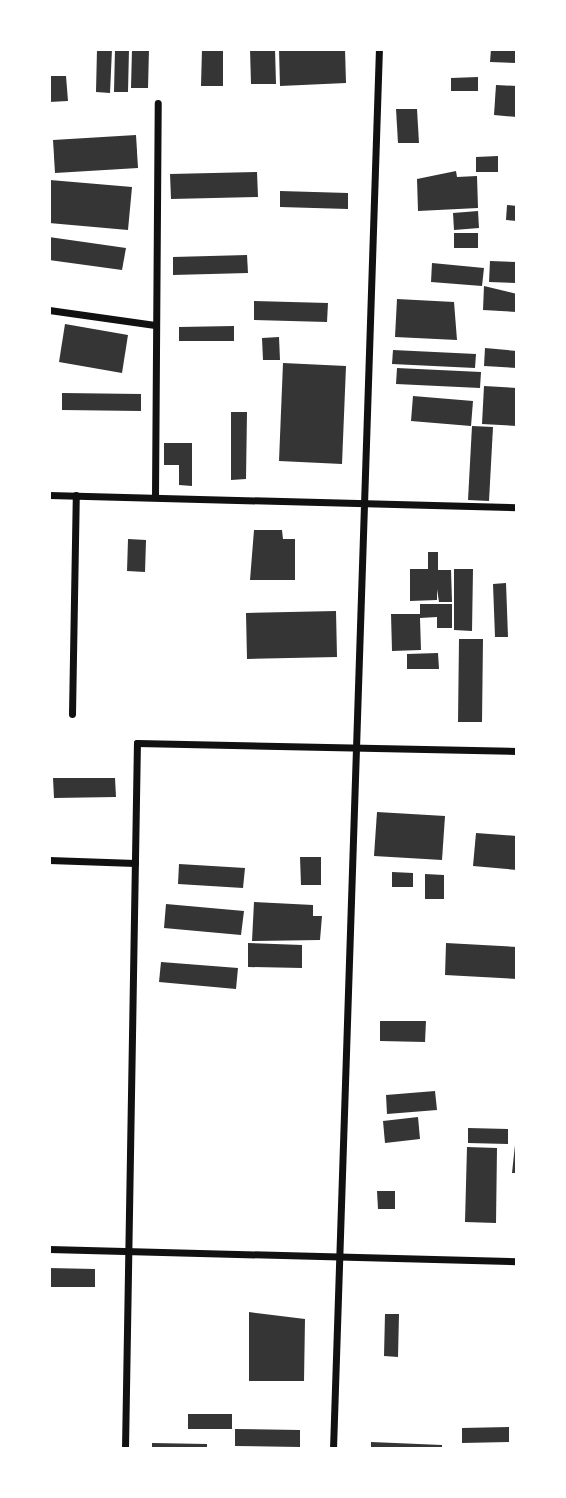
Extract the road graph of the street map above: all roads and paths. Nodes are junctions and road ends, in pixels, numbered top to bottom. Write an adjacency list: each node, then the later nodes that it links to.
1 (379, 49): 8 (street)
2 (158, 103): 4 (street)
3 (49, 310): 4 (street)
4 (155, 325): 7 (street)
5 (49, 495): 6 (street)
6 (76, 495): 7 (street); 10 (street)
7 (155, 495): 8 (street)
8 (363, 504): 9 (street); 11 (street)
9 (517, 507)
10 (72, 714)
11 (356, 747): 12 (street); 14 (street); 17 (street)
12 (517, 751)
13 (49, 859): 14 (street)
14 (135, 863): 15 (street)
15 (128, 1247): 16 (street); 17 (street); 19 (street)
16 (49, 1249)
17 (338, 1255): 18 (street); 20 (street)
18 (517, 1261)
19 (125, 1449)
20 (333, 1449)

